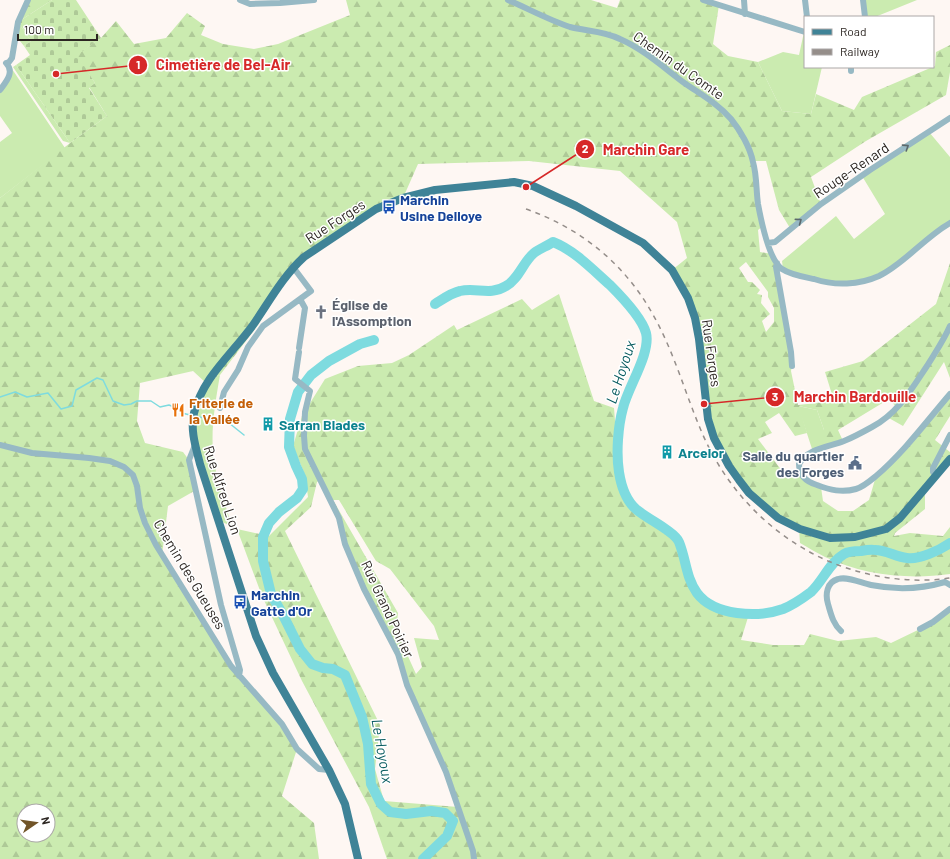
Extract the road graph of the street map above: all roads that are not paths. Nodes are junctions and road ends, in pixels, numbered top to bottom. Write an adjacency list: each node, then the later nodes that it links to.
1 (28, 0): 14 (street)
2 (240, 0): 3 (street)
3 (314, 0)
4 (508, 0): 18 (street, Chemin du Comte)
5 (703, 0): 9 (street)
6 (744, 0): 9 (street)
7 (805, 0): 10 (street)
8 (863, 0): 11 (street)
9 (745, 14): 12 (street)
10 (807, 16)
11 (865, 16)
12 (804, 32)
13 (0, 60): 14 (street)
14 (6, 63): 15 (street)
15 (0, 90)
16 (950, 118): 18 (street, Rouge-Renard, one-way to 16)
17 (950, 223): 19 (street)
18 (768, 243): 19 (street, Chemin du Comte)
19 (777, 263): 23 (street, Chemin du Comte)
20 (293, 267): 21 (street); 28 (main road, Rue Alfred Lion); 30 (main road, Rue Forges)
21 (300, 299): 25 (street); 38 (street, Rue Grand Poirier)
22 (950, 326): 24 (street)
23 (792, 366)
24 (950, 394)
25 (220, 408)
26 (950, 435): 30 (street)
27 (0, 445): 35 (street, Chemin des Gueuses)
28 (195, 445): 35 (street, Chemin des Gueuses); 36 (main road, Rue Alfred Lion)
29 (950, 459): 30 (main road, Rue Forges)
30 (936, 476)
31 (950, 585): 34 (street)
32 (950, 610): 33 (street)
33 (920, 629)
34 (841, 631)
35 (239, 676): 36 (street, Chemin des Gueuses)
36 (329, 770): 37 (main road, Rue Alfred Lion)
37 (358, 859)
38 (474, 859)

